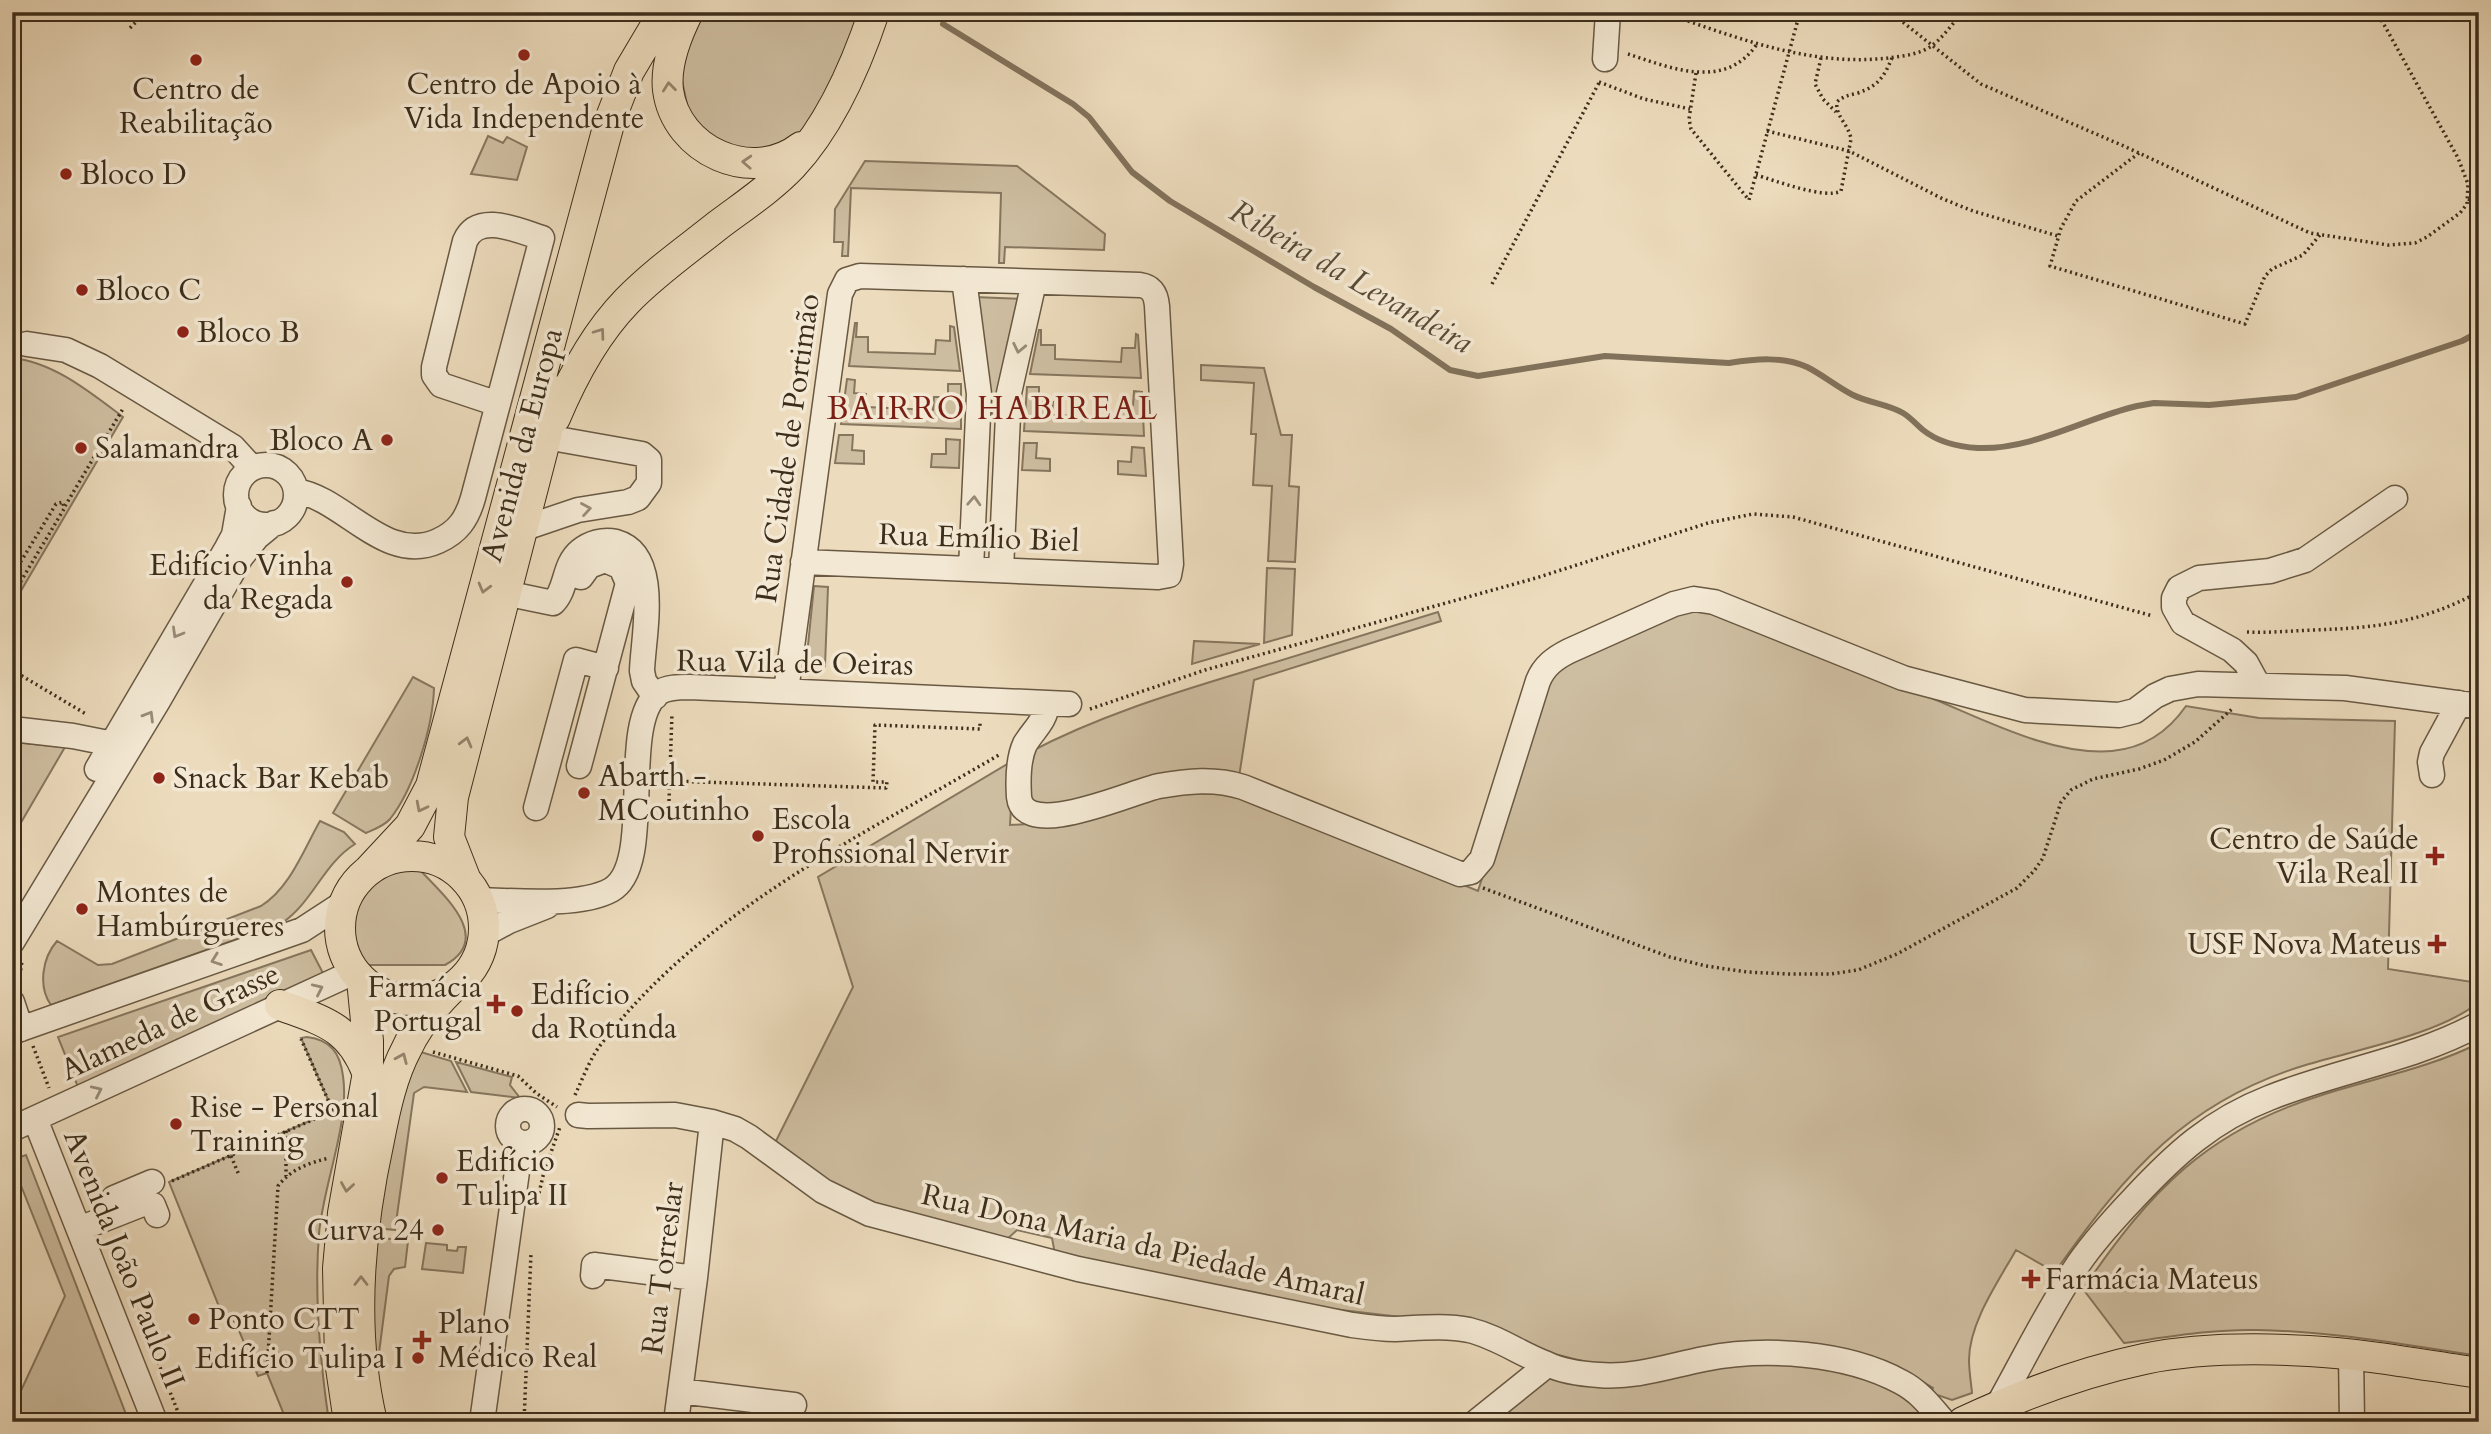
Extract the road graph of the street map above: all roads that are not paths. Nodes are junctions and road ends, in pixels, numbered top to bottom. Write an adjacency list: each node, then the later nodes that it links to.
1 (642, 12): 7 (main road)
2 (667, 12): 7 (main road, Avenida da Europa); 13 (main road, Avenida da Europa)
3 (688, 12): 8 (main road, one-way to 3)
4 (874, 12): 8 (main road)
5 (1608, 12): 6 (street)
6 (1603, 63)
7 (610, 120): 36 (main road, Avenida da Europa, one-way to 36)
8 (824, 120): 13 (main road, one-way to 8)
9 (964, 279): 10 (street, Rua Cidade de Portimão); 20 (street, Rua Cidade de Portimão); 21 (street, one-way to 9)
10 (1034, 282): 22 (street, one-way to 22); 24 (street, Rua Cidade de Portimão)
11 (27, 344): 14 (street)
12 (498, 404): 12 (street); 15 (street)
13 (547, 437): 19 (main road, Avenida da Europa); 19 (street, one-way to 13)
14 (252, 468): 15 (street); 17 (street)
15 (296, 491): 18 (street)
16 (2395, 498): 27 (street)
17 (239, 506): 18 (street); 32 (street, one-way to 32)
18 (274, 523): 42 (street, one-way to 18)
19 (522, 529): 25 (main road, Avenida da Europa)
20 (803, 562): 21 (street, Rua Emílio Biel); 28 (street, Rua Cidade de Portimão)
21 (971, 569): 22 (street, Rua Emílio Biel)
22 (1001, 570): 24 (street, Rua Emílio Biel)
23 (581, 577): 26 (street)
24 (1152, 577)
25 (505, 593): 29 (street); 37 (main road, Avenida da Europa, one-way to 25)
26 (606, 668): 33 (street); 35 (street)
27 (2258, 685): 28 (street, Rua Vila de Oeiras); 30 (street)
28 (786, 691): 29 (street, Rua Vila de Oeiras)
29 (664, 705): 38 (street, Rua Vila de Oeiras)
30 (2469, 705): 34 (street)
31 (12, 729): 32 (street)
32 (116, 738): 40 (street)
33 (579, 766)
34 (2432, 775)
35 (536, 808)
36 (369, 870): 37 (main road); 39 (main road)
37 (472, 889): 38 (street); 41 (main road)
38 (557, 901): 41 (street)
39 (345, 902): 43 (main road); 48 (street, Alameda de Grasse, one-way to 48)
40 (12, 907)
41 (485, 934): 44 (main road)
42 (12, 942)
43 (358, 976): 44 (main road); 46 (street, Alameda de Grasse, one-way to 43); 49 (main road)
44 (452, 988): 68 (main road, one-way to 44)
45 (12, 1002): 48 (street)
46 (280, 1005): 49 (main road); 51 (street, Alameda de Grasse, one-way to 46)
47 (2479, 1024): 65 (street)
48 (17, 1031)
49 (368, 1072): 67 (main road, one-way to 67)
50 (578, 1115): 52 (street, Rua Dona Maria da Piedade Amaral)
51 (35, 1119): 53 (street, Alameda de Grasse); 57 (street, Avenida João Paulo II)
52 (712, 1122): 59 (street, Rua Torreslar); 61 (street, Rua Dona Maria da Piedade Amaral)
53 (12, 1129)
54 (521, 1143): 69 (street)
55 (161, 1182): 57 (street)
56 (158, 1215): 57 (street)
57 (77, 1222): 66 (street, Avenida João Paulo II)
58 (593, 1276): 59 (street)
59 (695, 1278): 63 (street, Rua Torreslar)
60 (2351, 1354): 62 (main road); 65 (main road); 74 (street)
61 (1547, 1365): 71 (street); 72 (street, Rua Dona Maria da Piedade Amaral)
62 (2479, 1373)
63 (680, 1391): 64 (street); 70 (street, Rua Torreslar)
64 (794, 1405)
65 (1997, 1407): 73 (main road)
66 (155, 1422)
67 (349, 1422)
68 (372, 1422)
69 (482, 1422)
70 (676, 1422)
71 (1476, 1422)
72 (1944, 1422)
73 (1963, 1422)
74 (2352, 1422)

